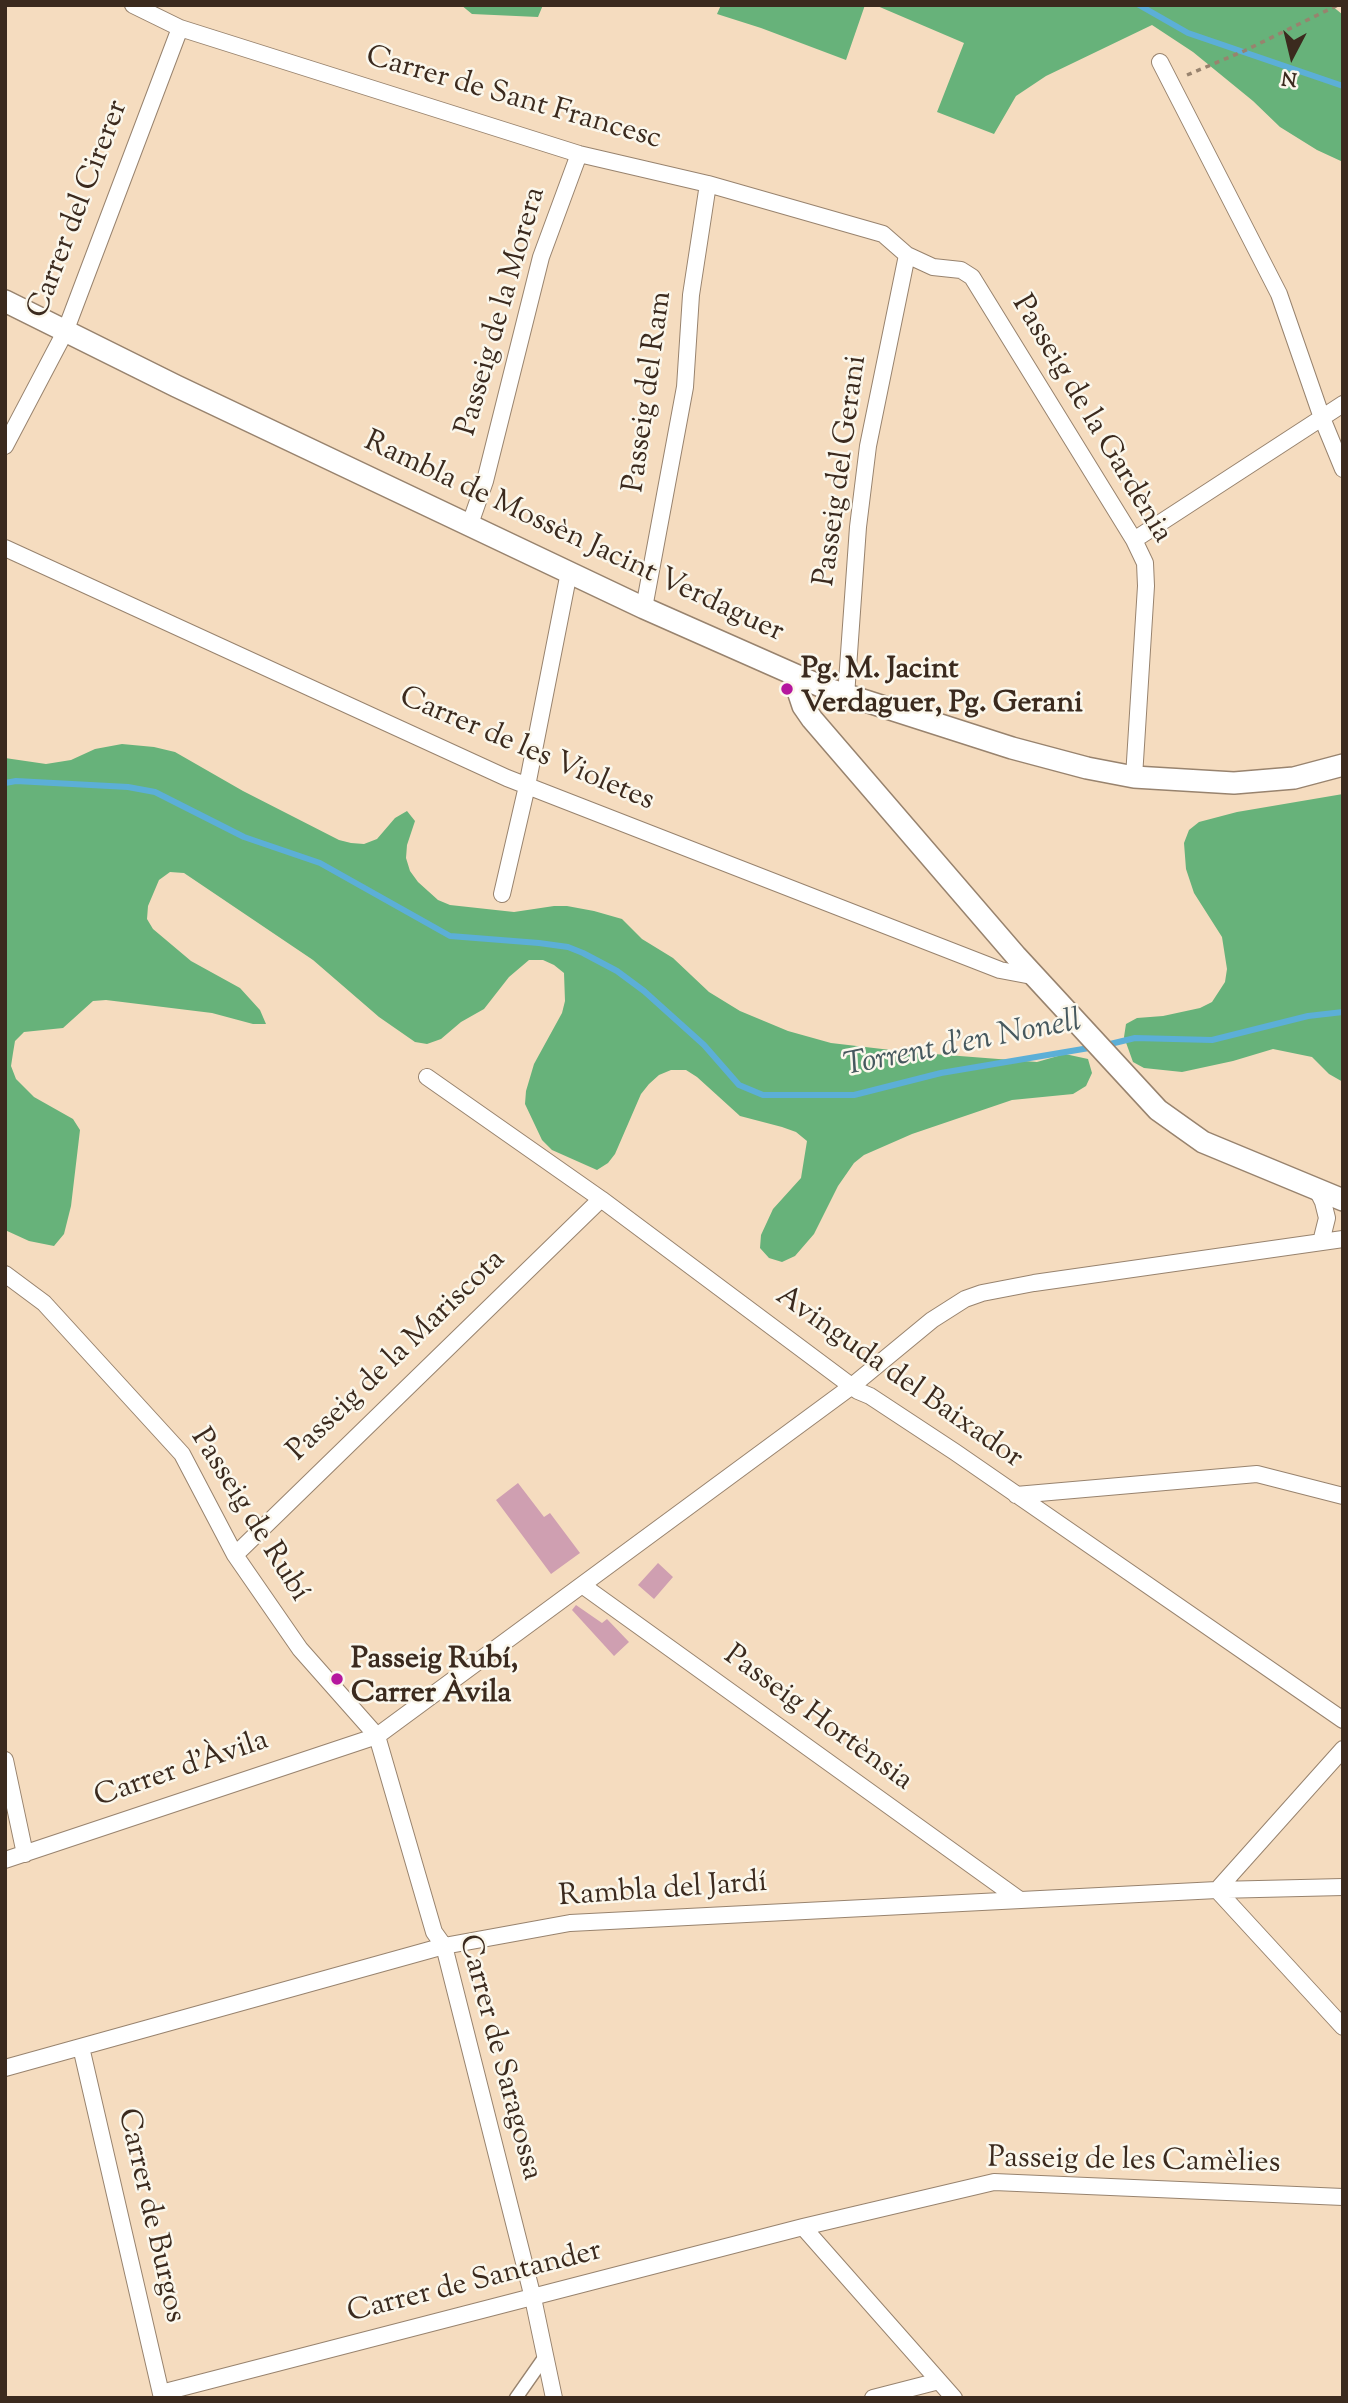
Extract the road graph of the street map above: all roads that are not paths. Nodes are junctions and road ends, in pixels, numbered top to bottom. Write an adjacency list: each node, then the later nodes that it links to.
1 (133, 5): 2 (street, Carrer de Sant Francesc)
2 (180, 28): 4 (street, Carrer de Sant Francesc); 8 (street, Carrer del Cirerer)
3 (1160, 62): 10 (street)
4 (579, 154): 5 (street, Carrer de Sant Francesc); 13 (street, Passeig de la Morera)
5 (708, 184): 6 (street, Carrer de Sant Francesc); 17 (street, Passeig del Ram)
6 (907, 255): 14 (street, Passeig de la Gardènia); 19 (street, Passeig del Gerani)
7 (5, 301): 8 (street, Rambla de Mossèn Jacint Verdaguer)
8 (65, 332): 11 (street, Carrer del Cirerer); 13 (street, Rambla de Mossèn Jacint Verdaguer)
9 (1343, 404): 10 (street)
10 (1321, 418): 12 (street); 14 (street)
11 (5, 446)
12 (1343, 469)
13 (470, 524): 16 (street, Rambla de Mossèn Jacint Verdaguer)
14 (1134, 540): 21 (street, Passeig de la Gardènia)
15 (5, 548): 22 (street, Carrer de les Violetes)
16 (569, 572): 17 (street, Rambla de Mossèn Jacint Verdaguer); 22 (street)
17 (644, 608): 18 (street, Rambla de Mossèn Jacint Verdaguer)
18 (801, 680): 19 (street, Rambla de Mossèn Jacint Verdaguer); 24 (street)
19 (846, 696): 21 (street, Rambla de Mossèn Jacint Verdaguer)
20 (1343, 765): 21 (street, Rambla de Mossèn Jacint Verdaguer)
21 (1134, 777)
22 (527, 786): 23 (street); 24 (street, Carrer de les Violetes)
23 (502, 894)
24 (1037, 977): 26 (street)
25 (427, 1077): 27 (street, Avinguda del Baixador)
26 (1317, 1190): 28 (street); 30 (street)
27 (601, 1199): 32 (street, Avinguda del Baixador); 35 (street, Passeig de la Mariscota)
28 (1343, 1200)
29 (1343, 1239): 30 (street, Carrer d'Àvila)
30 (1321, 1242): 32 (street, Carrer d'Àvila)
31 (5, 1274): 35 (street, Passeig de Rubí)
32 (852, 1386): 33 (street, Avinguda del Baixador); 36 (street, Carrer d'Àvila)
33 (1016, 1495): 34 (street); 37 (street, Avinguda del Baixador)
34 (1343, 1496)
35 (235, 1555): 38 (street, Passeig de Rubí)
36 (582, 1586): 38 (street, Carrer d'Àvila); 45 (street, Passeig Hortènsia)
37 (1343, 1720)
38 (377, 1736): 41 (street, Carrer d'Àvila); 46 (street, Carrer de Saragossa)
39 (1343, 1749): 44 (street)
40 (5, 1760): 41 (street)
41 (25, 1854): 42 (street, Carrer d'Àvila)
42 (5, 1860)
43 (1343, 1887): 44 (street, Rambla del Jardí)
44 (1217, 1890): 45 (street, Rambla del Jardí); 47 (street)
45 (1020, 1900): 46 (street, Rambla del Jardí)
46 (444, 1947): 48 (street, Rambla del Jardí); 52 (street, Carrer de Saragossa)
47 (1343, 2027)
48 (81, 2047): 49 (street, Rambla del Jardí); 55 (street, Carrer de Burgos)
49 (5, 2068)
50 (1343, 2197): 51 (street, Passeig de les Camèlies)
51 (803, 2227): 52 (street, Carrer de Santander); 54 (street)
52 (533, 2298): 53 (street, Carrer de Saragossa); 55 (street, Carrer de Santander)
53 (544, 2358): 56 (street); 57 (street, Carrer de Saragossa)
54 (939, 2381): 58 (street); 59 (street)
55 (162, 2395)
56 (516, 2398)
57 (554, 2398)
58 (873, 2398)
59 (954, 2398)

